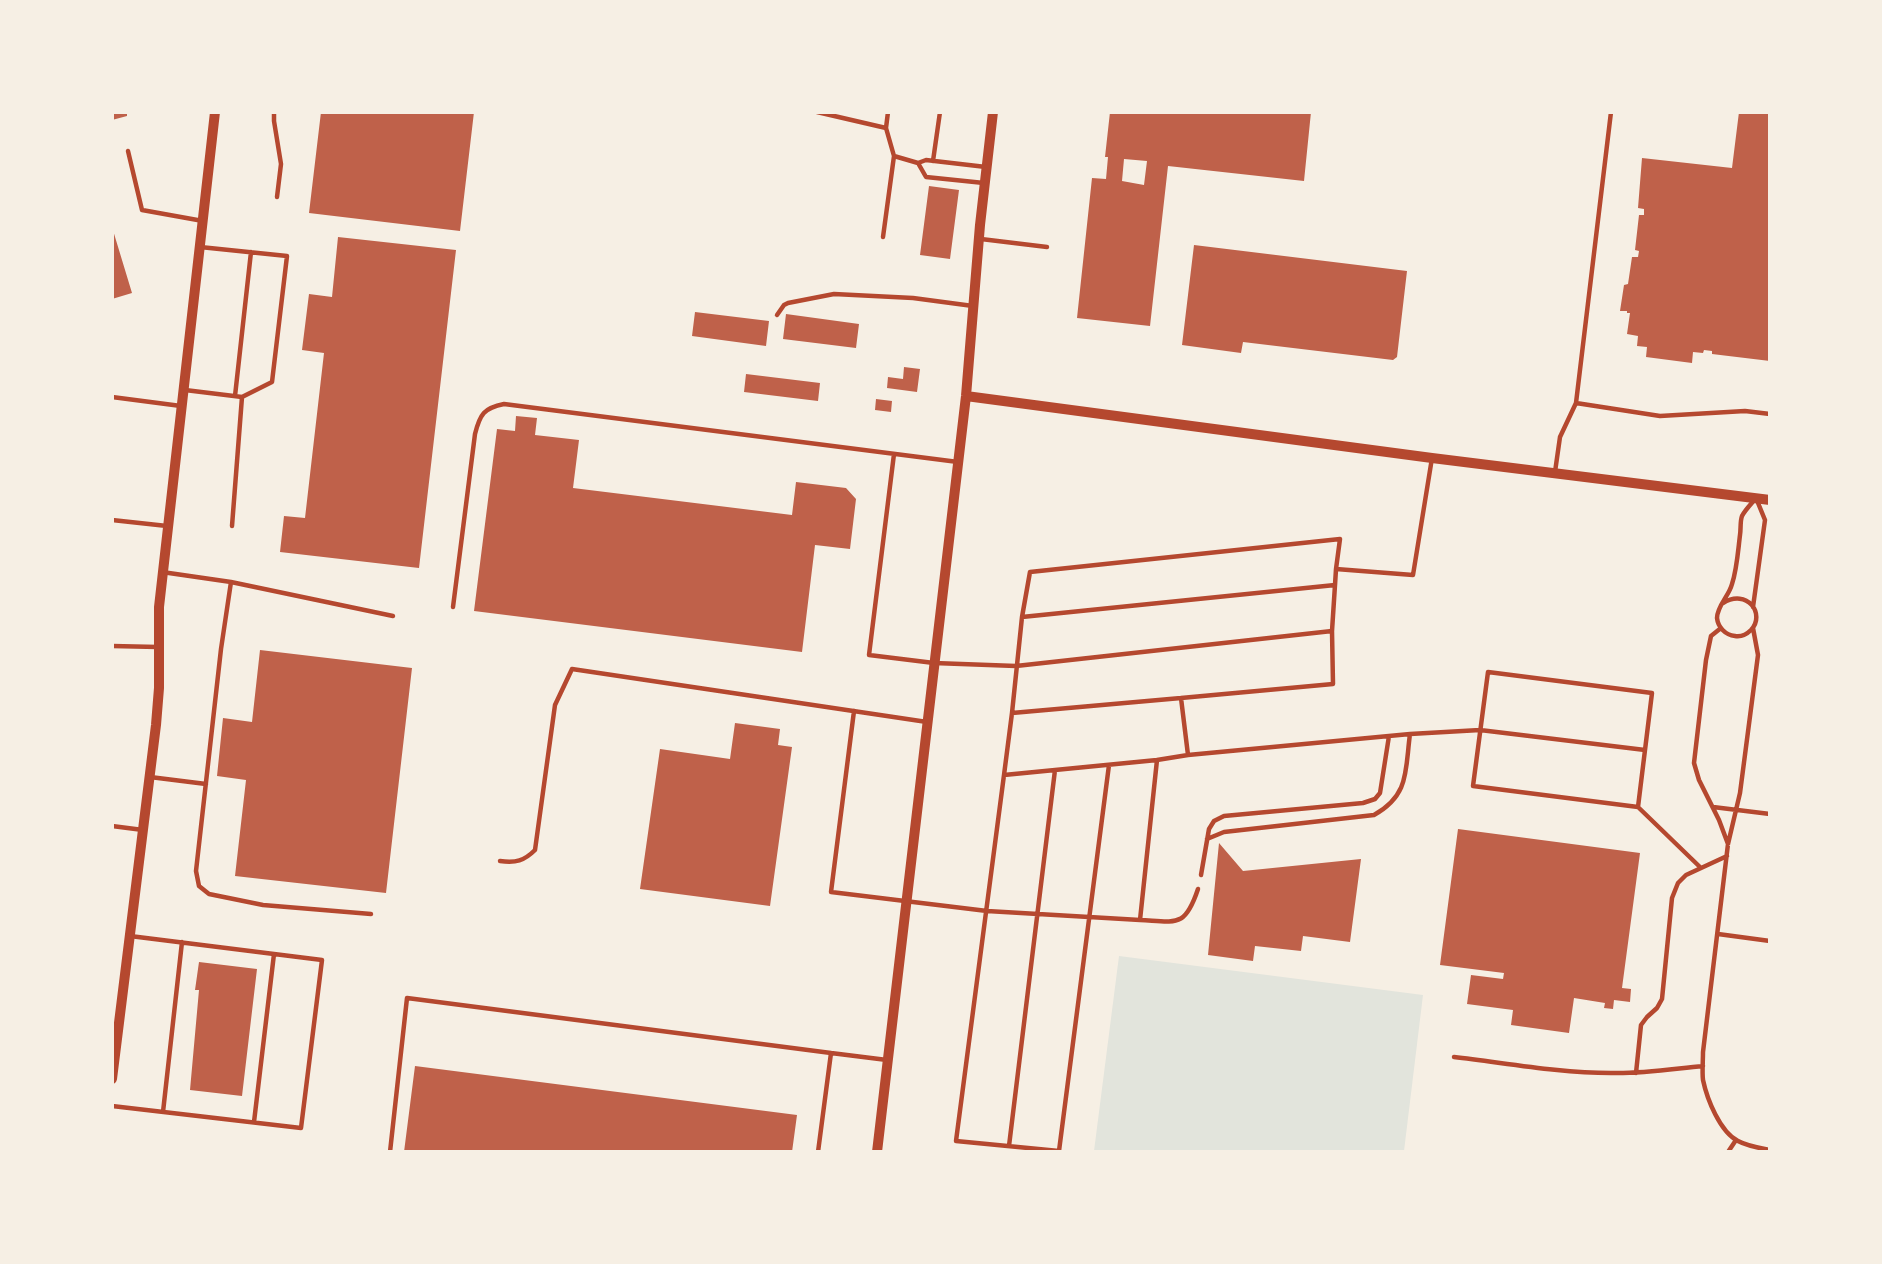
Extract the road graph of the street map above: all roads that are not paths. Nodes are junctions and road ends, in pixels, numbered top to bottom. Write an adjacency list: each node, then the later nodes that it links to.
1 (216, 112): 16 (street)
2 (274, 112): 15 (lane)
3 (817, 112): 8 (lane)
4 (888, 112): 8 (lane)
5 (939, 112): 11 (lane)
6 (993, 112): 13 (street)
7 (1611, 112): 29 (lane)
8 (886, 128): 10 (lane)
9 (128, 151): 16 (lane)
10 (894, 156): 12 (lane); 17 (lane)
11 (933, 160): 12 (lane); 13 (lane)
12 (918, 164): 14 (lane)
13 (986, 167): 14 (street)
14 (984, 183): 18 (street)
15 (278, 197)
16 (203, 221): 19 (street)
17 (883, 237)
18 (979, 239): 20 (lane); 22 (street)
19 (200, 247): 21 (lane); 24 (street)
20 (1047, 247)
21 (251, 252): 25 (lane); 28 (lane)
22 (973, 306): 23 (lane); 26 (street)
23 (777, 315)
24 (184, 390): 25 (lane); 30 (street)
25 (235, 396): 28 (lane)
26 (966, 396): 33 (street); 34 (street)
27 (112, 397): 30 (lane)
28 (242, 397): 40 (lane)
29 (1576, 403): 31 (lane); 35 (lane)
30 (181, 406): 39 (street)
31 (1770, 414)
32 (894, 454): 34 (lane); 46 (lane); 55 (lane)
33 (1432, 458): 35 (street); 41 (lane)
34 (958, 462): 55 (street)
35 (1555, 473): 36 (street)
36 (1756, 498): 37 (street); 45 (lane); 47 (lane)
37 (1770, 500)
38 (112, 520): 39 (lane)
39 (167, 526): 42 (street)
40 (232, 526)
41 (1336, 569): 44 (lane); 49 (lane)
42 (162, 572): 43 (lane); 54 (street)
43 (231, 582): 48 (lane); 71 (lane)
44 (1335, 585): 49 (lane); 52 (lane)
45 (1723, 603): 47 (lane); 50 (lane)
46 (453, 607)
47 (1753, 607): 51 (lane)
48 (393, 616)
49 (1022, 617): 56 (lane)
50 (1721, 628): 51 (lane); 73 (lane)
51 (1753, 628): 74 (lane)
52 (1332, 631): 56 (lane); 57 (lane)
53 (112, 646): 54 (lane)
54 (158, 647): 70 (street)
55 (934, 663): 56 (lane); 60 (street)
56 (1016, 666): 59 (lane)
57 (1181, 698): 59 (lane); 65 (lane)
58 (854, 711): 60 (lane); 81 (lane); 85 (lane)
59 (1012, 713): 69 (lane)
60 (927, 722): 85 (street)
61 (1480, 730): 62 (lane); 64 (lane); 64 (lane); 72 (lane)
62 (1410, 734): 63 (lane); 78 (lane)
63 (1389, 736): 65 (lane); 78 (lane)
64 (1645, 750): 72 (lane)
65 (1188, 754): 66 (lane)
66 (1157, 760): 67 (lane); 90 (lane)
67 (1109, 765): 68 (lane); 89 (lane)
68 (1055, 770): 69 (lane); 88 (lane)
69 (1004, 775): 86 (lane)
70 (150, 777): 71 (lane); 77 (street)
71 (206, 784): 87 (lane)
72 (1638, 807): 82 (lane)
73 (1713, 807): 74 (lane); 79 (lane)
74 (1736, 810): 75 (lane); 79 (lane)
75 (1770, 814)
76 (112, 826): 77 (lane)
77 (143, 830): 92 (street)
78 (1207, 839): 83 (lane)
79 (1728, 844): 80 (lane)
80 (1727, 856): 82 (lane); 91 (lane)
81 (500, 861)
82 (1701, 868): 100 (lane)
83 (1201, 875)
84 (1198, 890): 90 (lane)
85 (906, 902): 86 (lane); 98 (street)
86 (987, 911): 88 (lane); 106 (lane)
87 (370, 914)
88 (1038, 915): 89 (lane); 106 (lane)
89 (1089, 917): 90 (lane); 106 (lane)
90 (1140, 920)
91 (1718, 934): 93 (lane); 99 (lane)
92 (130, 936): 94 (lane); 101 (street)
93 (1770, 941)
94 (182, 942): 95 (lane); 103 (lane)
95 (274, 954): 104 (lane); 104 (lane)
96 (831, 1053): 98 (lane); 108 (lane); 109 (lane)
97 (1454, 1057): 100 (lane)
98 (887, 1060): 110 (street)
99 (1703, 1065): 100 (lane); 105 (lane)
100 (1636, 1073)
101 (112, 1079)
102 (112, 1106): 103 (lane)
103 (163, 1112): 104 (lane)
104 (254, 1122)
105 (1736, 1140): 107 (lane); 111 (lane)
106 (1009, 1146)
107 (1770, 1149)
108 (390, 1152)
109 (818, 1152)
110 (877, 1152)
111 (1728, 1152)

